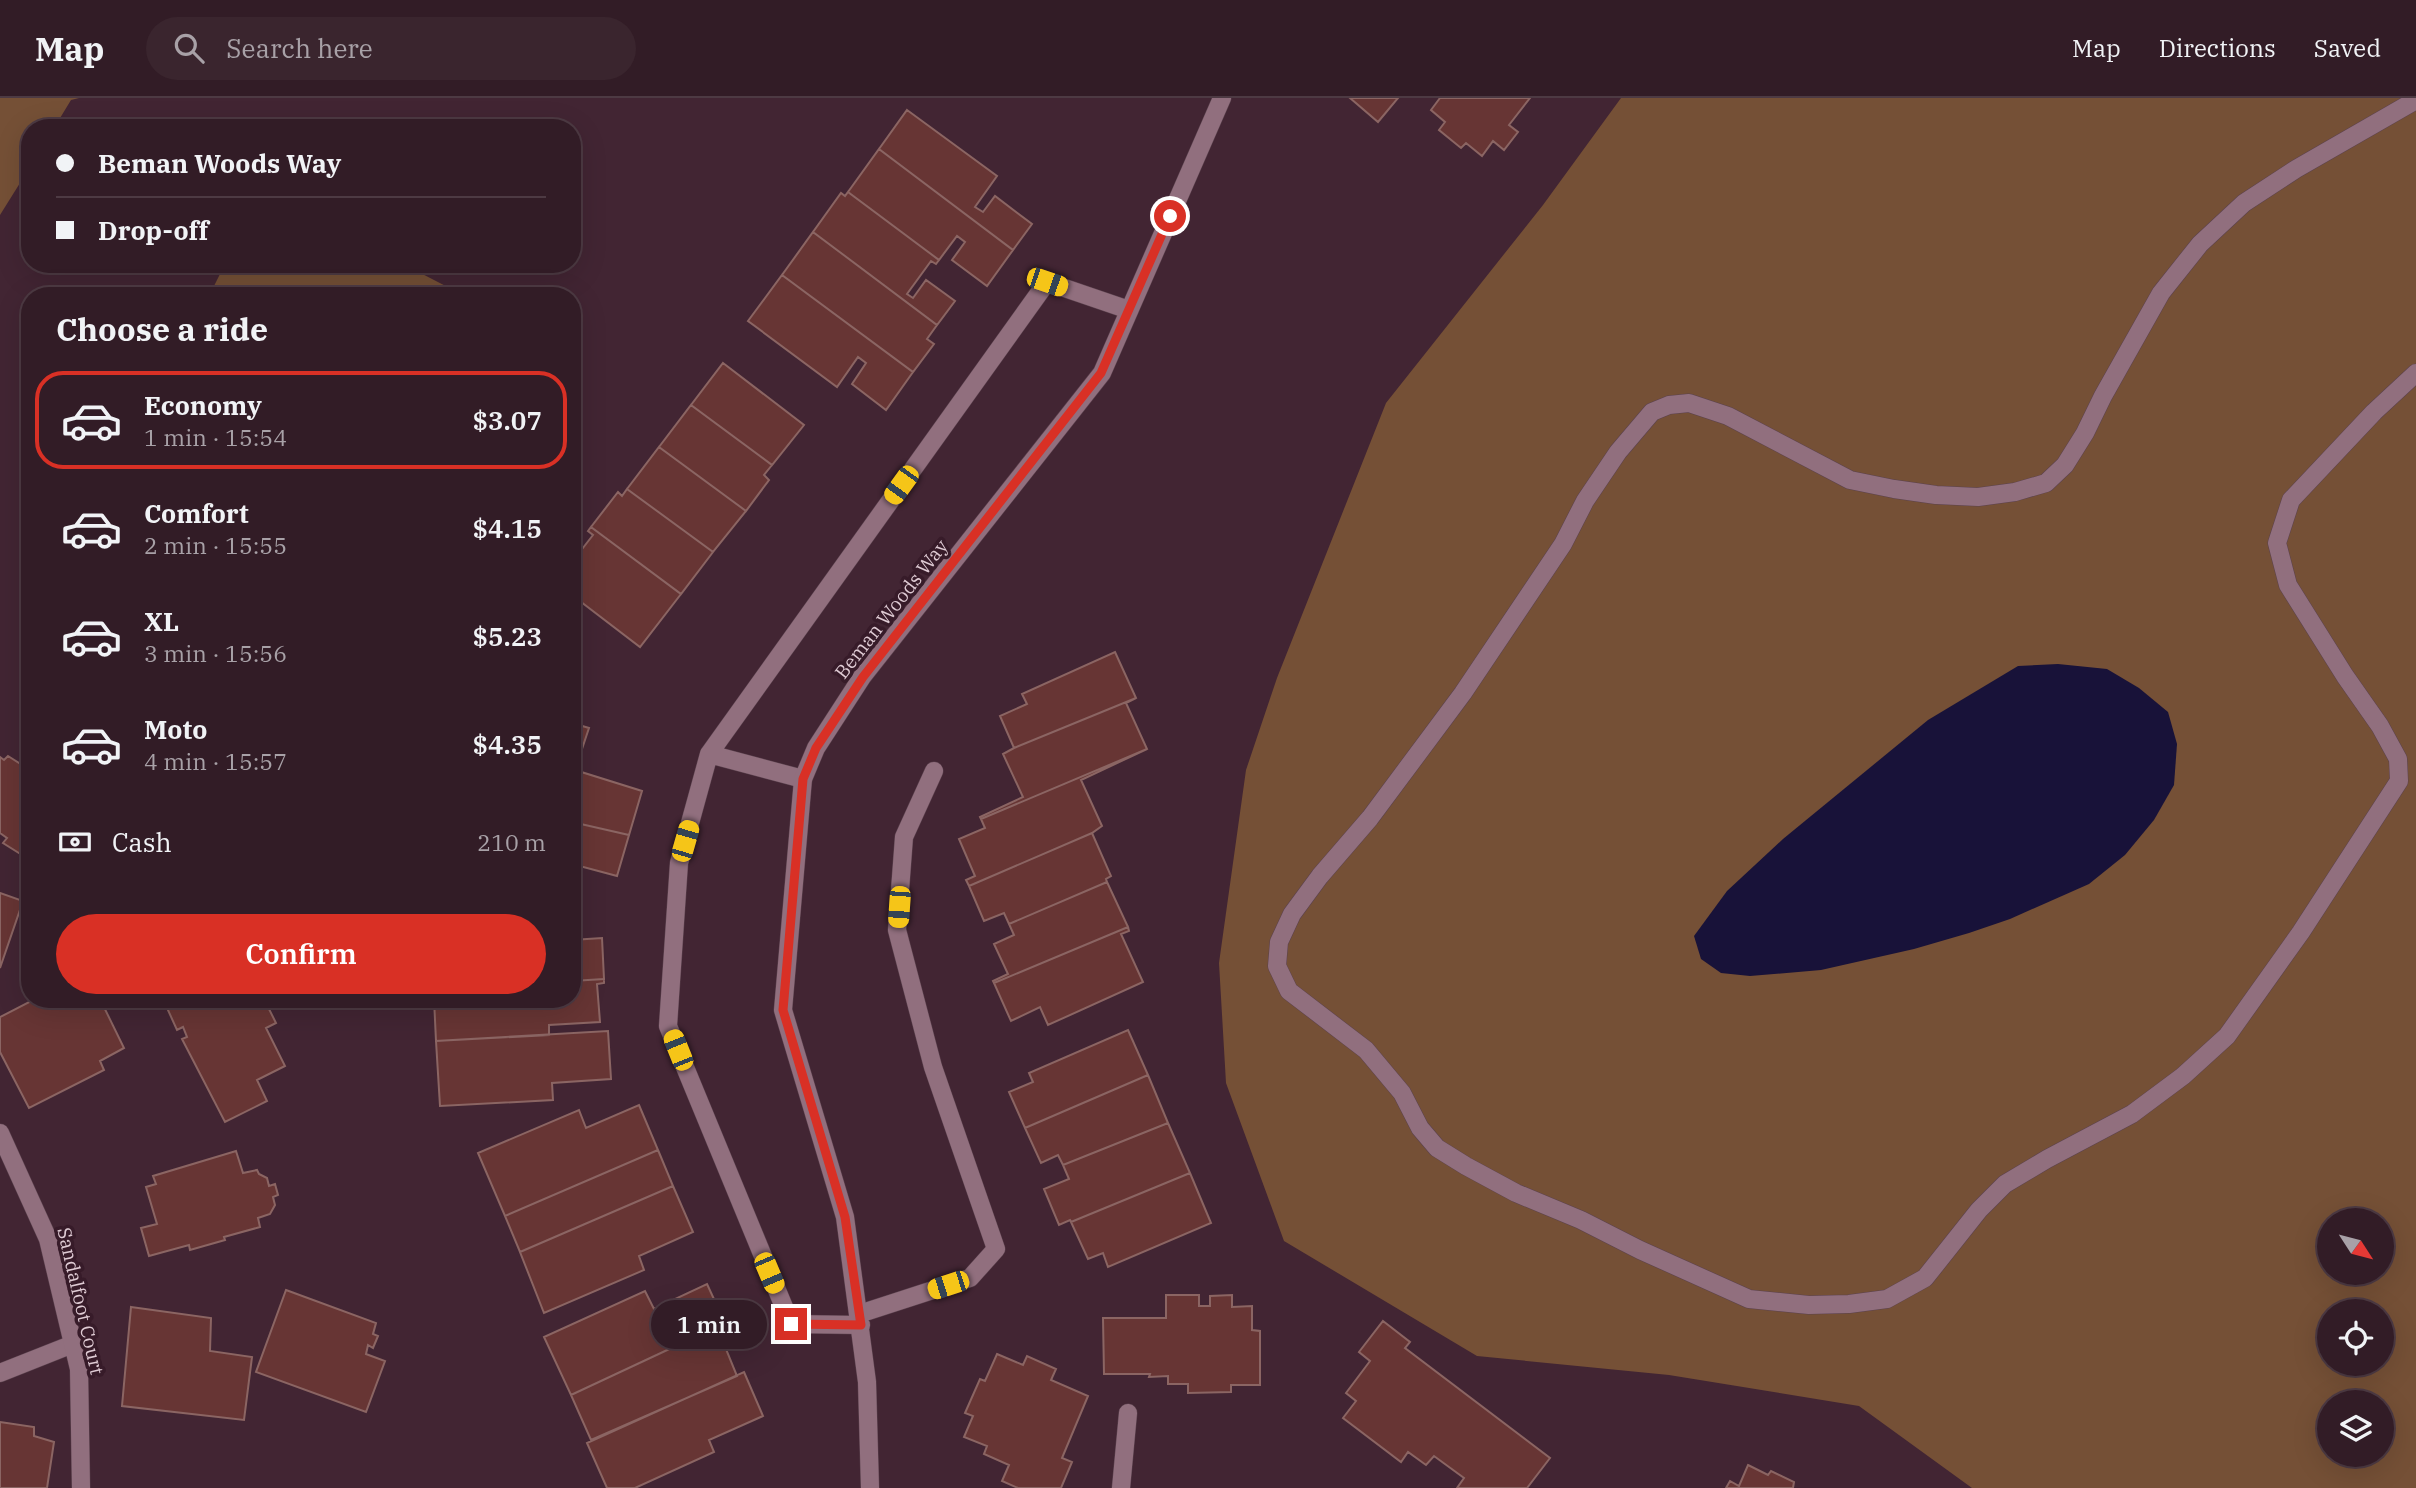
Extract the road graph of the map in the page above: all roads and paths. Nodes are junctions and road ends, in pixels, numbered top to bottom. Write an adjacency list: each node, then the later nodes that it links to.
1 (1222, 98): 3 (street, Beman Woods Way)
2 (2416, 100): 4 (street)
3 (1129, 310): 5 (street); 7 (street, Beman Woods Way)
4 (2416, 373)
5 (709, 754): 7 (street); 9 (street)
6 (934, 771): 9 (street)
7 (803, 779): 9 (street, Beman Woods Way)
8 (0, 1133): 10 (street, Sandalfoot Court)
9 (860, 1320): 14 (street, Beman Woods Way)
10 (73, 1344): 11 (street); 13 (street, Sandalfoot Court)
11 (0, 1373)
12 (1128, 1413): 15 (street)
13 (81, 1488)
14 (870, 1488)
15 (1121, 1488)

